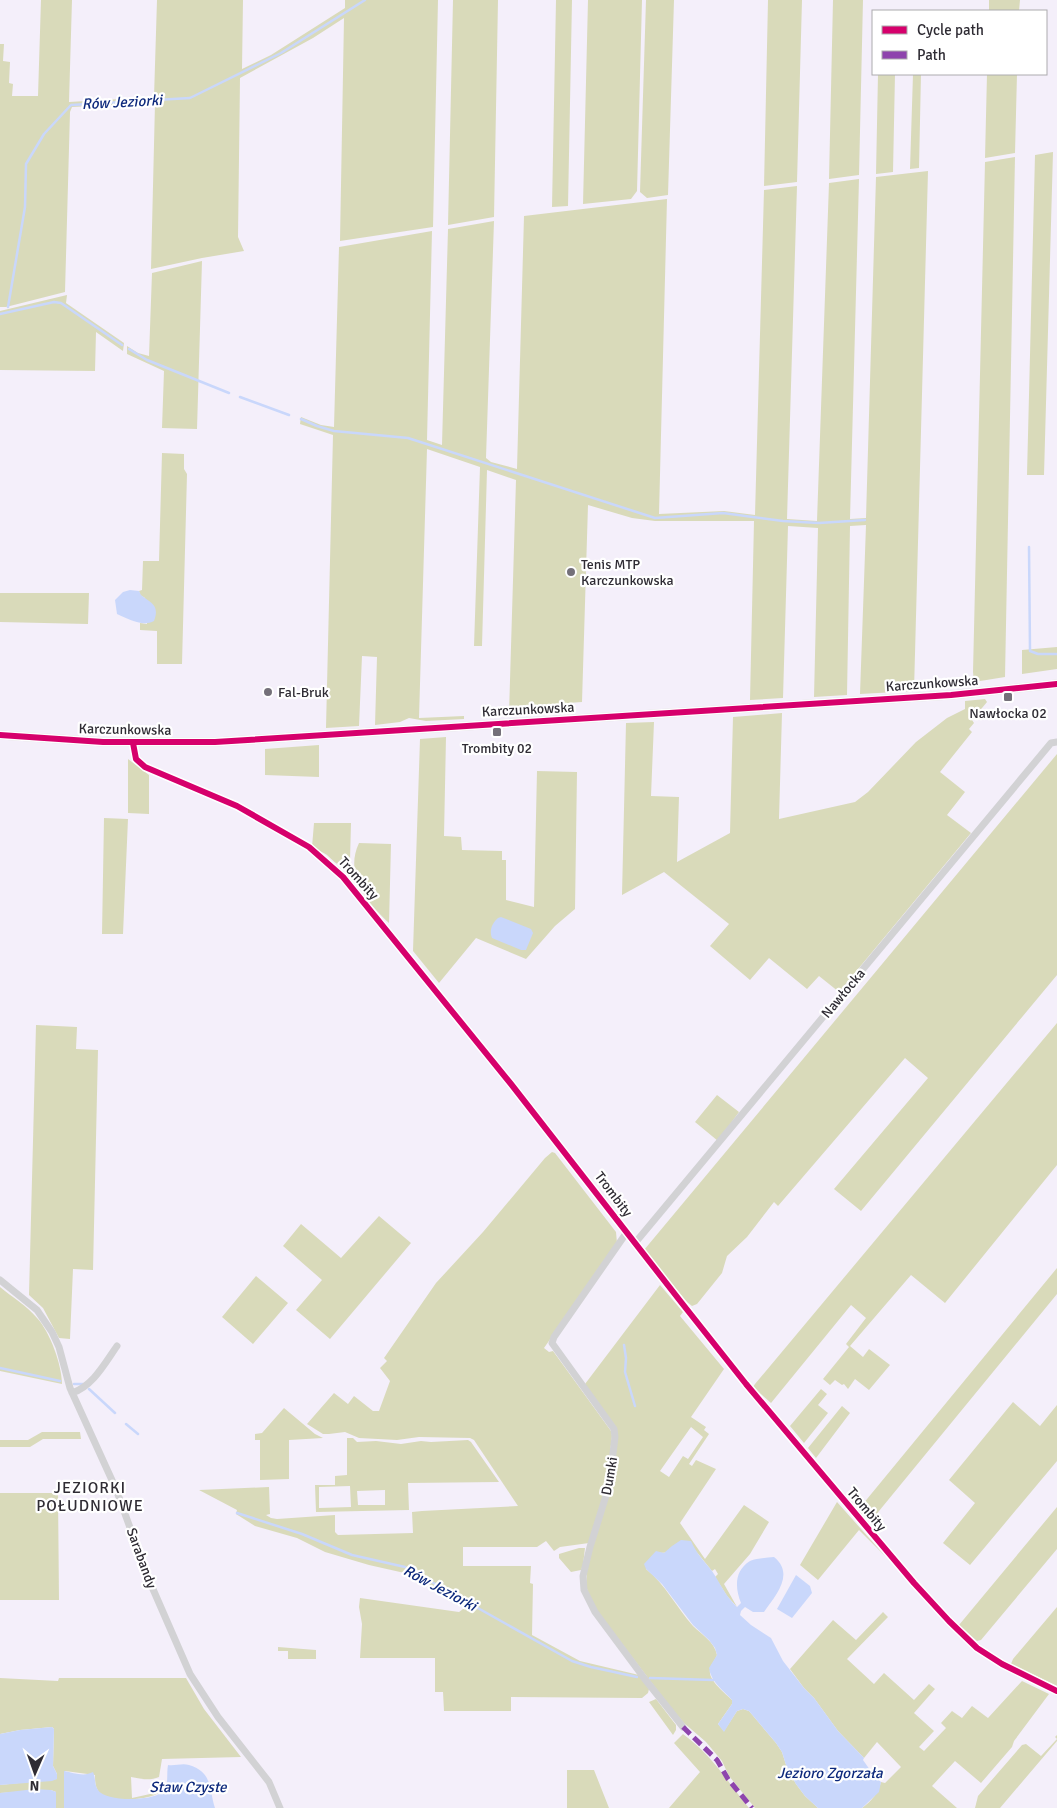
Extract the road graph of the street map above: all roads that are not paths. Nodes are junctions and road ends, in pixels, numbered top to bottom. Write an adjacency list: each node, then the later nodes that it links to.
1 (1057, 684): 4 (street, Karczunkowska)
2 (0, 735): 4 (street, Karczunkowska)
3 (1054, 742): 6 (street, Nawłocka)
4 (133, 743): 5 (street, Trombity)
5 (627, 1232): 6 (street, Trombity); 11 (street, Dumki)
6 (635, 1244): 10 (street, Trombity)
7 (0, 1280): 9 (street, Sarabandy)
8 (117, 1346): 9 (street)
9 (72, 1393): 12 (street, Sarabandy)
10 (1057, 1691)
11 (683, 1728)
12 (280, 1808)

